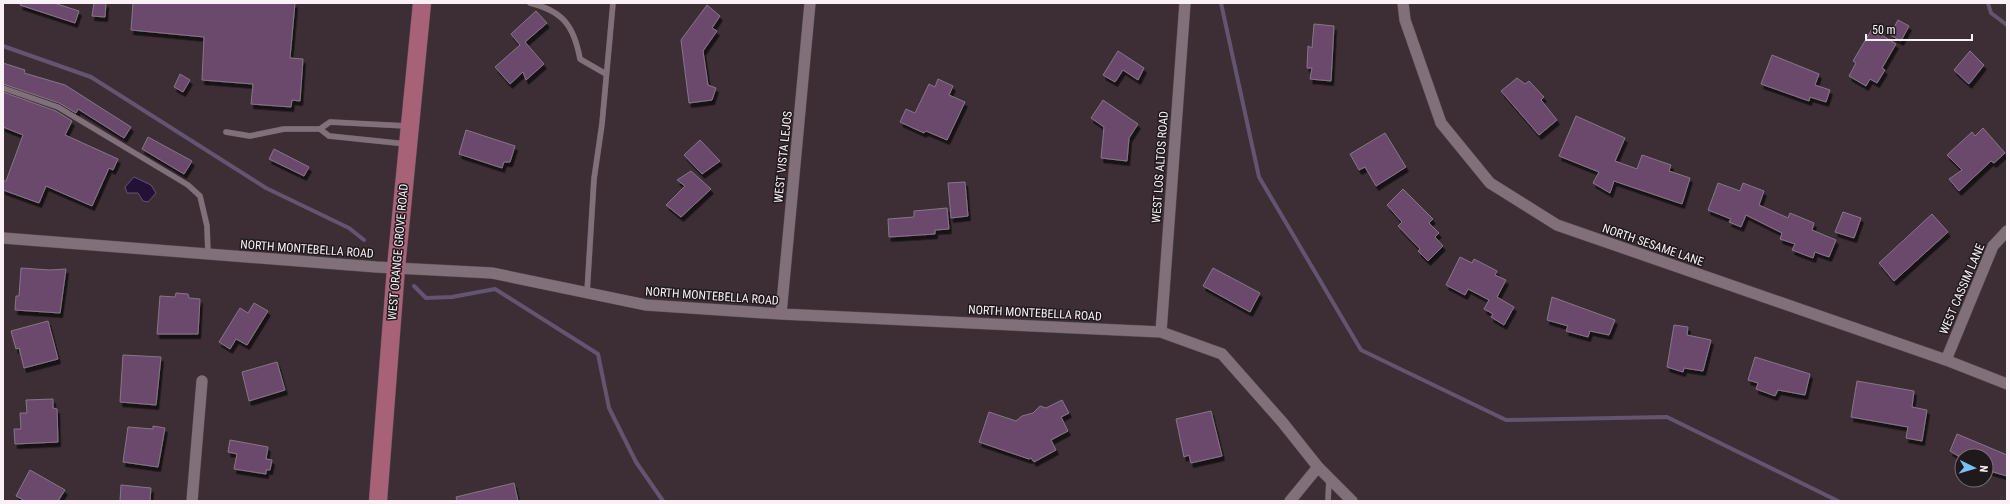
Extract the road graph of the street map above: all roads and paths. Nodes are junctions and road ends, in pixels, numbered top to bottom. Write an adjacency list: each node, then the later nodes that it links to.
1 (422, 3): 9 (main road, WEST ORANGE GROVE ROAD)
2 (530, 3): 7 (lane)
3 (613, 3): 7 (lane)
4 (810, 3): 18 (street, WEST VISTA LEJOS)
5 (1185, 3): 19 (street, WEST LOS ALTOS ROAD)
6 (1403, 3): 20 (street, NORTH SESAME LANE)
7 (606, 74): 17 (lane)
8 (3, 88): 15 (lane)
9 (410, 126): 10 (lane); 12 (main road, WEST ORANGE GROVE ROAD)
10 (320, 129): 11 (lane); 12 (lane)
11 (226, 132)
12 (407, 144): 16 (main road, WEST ORANGE GROVE ROAD)
13 (2007, 231): 20 (street, WEST CASSIM LANE)
14 (3, 238): 15 (street, NORTH MONTEBELLA ROAD)
15 (208, 255): 16 (street, NORTH MONTEBELLA ROAD)
16 (396, 268): 17 (street, NORTH MONTEBELLA ROAD); 26 (main road, WEST ORANGE GROVE ROAD)
17 (588, 293): 18 (street, NORTH MONTEBELLA ROAD)
18 (780, 314): 19 (street, NORTH MONTEBELLA ROAD)
19 (1161, 332): 23 (street, NORTH MONTEBELLA ROAD)
20 (1946, 360): 22 (street, NORTH SESAME LANE)
21 (202, 381): 25 (street)
22 (2007, 384)
23 (1318, 467): 24 (street, NORTH MONTEBELLA ROAD); 27 (street)
24 (1329, 478): 28 (lane); 29 (street, NORTH MONTEBELLA ROAD)
25 (192, 501)
26 (378, 501)
27 (1290, 501)
28 (1328, 501)
29 (1352, 501)

